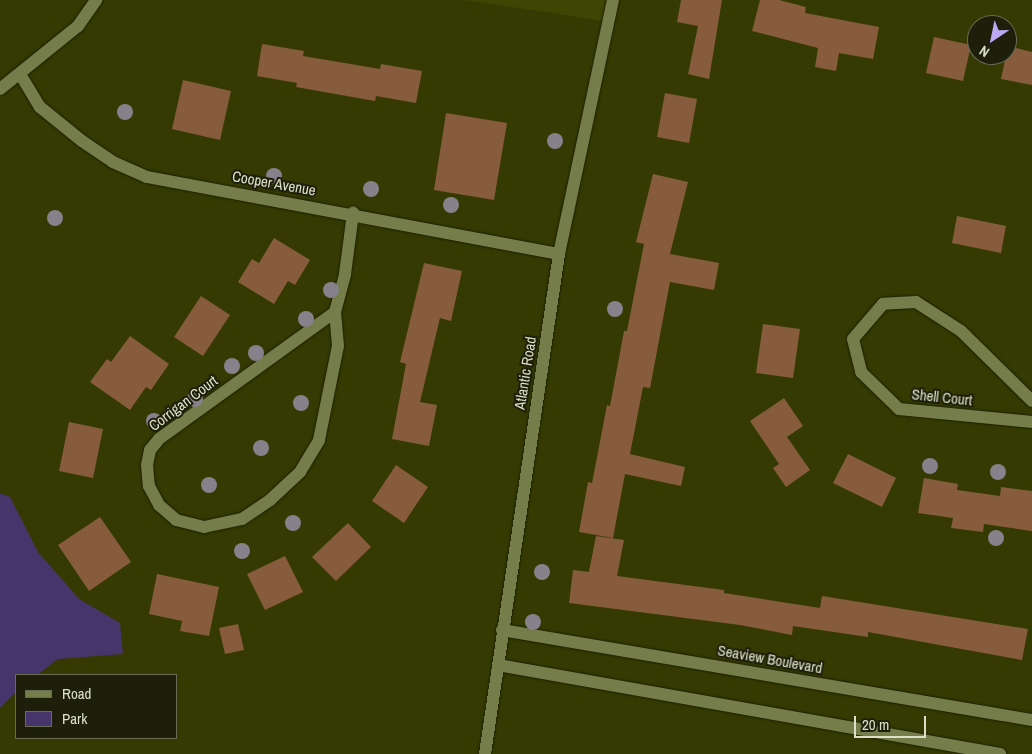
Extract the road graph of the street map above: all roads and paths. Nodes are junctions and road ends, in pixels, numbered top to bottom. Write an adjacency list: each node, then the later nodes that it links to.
1 (96, 0): 3 (street)
2 (613, 0): 6 (street, Atlantic Road)
3 (20, 74): 4 (street); 5 (street, Cooper Avenue)
4 (0, 90)
5 (352, 214): 6 (street, Cooper Avenue); 7 (street, Corrigan Court)
6 (559, 254): 10 (street, Atlantic Road)
7 (335, 312): 7 (street, Corrigan Court)
8 (1032, 401): 9 (street, Shell Court)
9 (1032, 422)
10 (502, 630): 11 (street, Atlantic Road); 12 (street, Seaview Boulevard)
11 (498, 665): 13 (street, Atlantic Road); 14 (street)
12 (1032, 720)
13 (485, 754)
14 (1000, 754)

